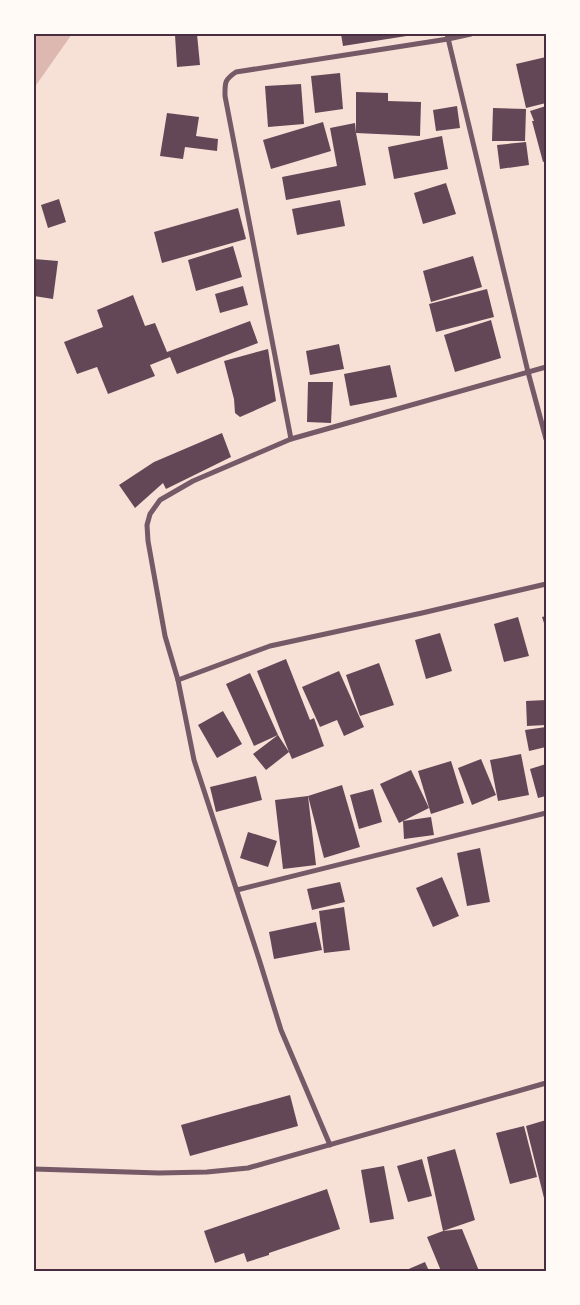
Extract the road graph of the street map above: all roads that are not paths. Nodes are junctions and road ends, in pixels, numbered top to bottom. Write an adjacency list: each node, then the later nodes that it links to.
1 (471, 34): 2 (street)
2 (447, 36): 4 (street); 5 (street)
3 (546, 367): 4 (street)
4 (528, 372): 5 (street); 6 (street)
5 (291, 439): 8 (street)
6 (546, 439)
7 (546, 584): 8 (street)
8 (178, 680): 10 (street)
9 (546, 813): 10 (street)
10 (237, 890): 12 (street)
11 (546, 1083): 12 (street)
12 (330, 1145): 13 (street)
13 (34, 1169)

